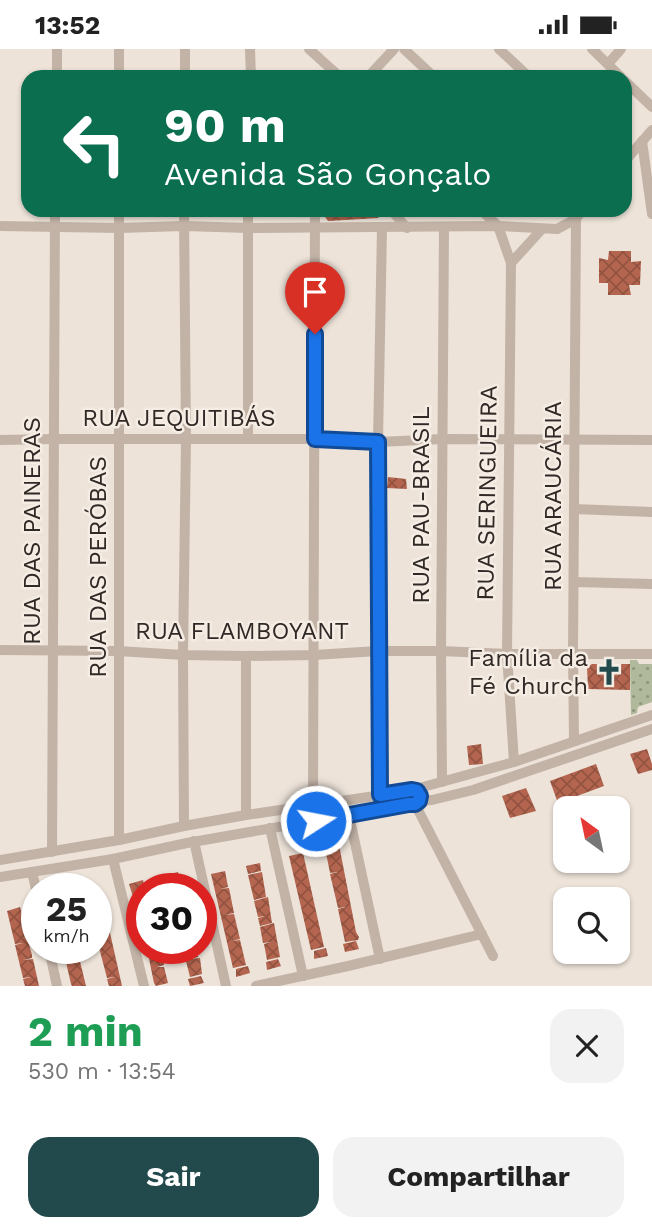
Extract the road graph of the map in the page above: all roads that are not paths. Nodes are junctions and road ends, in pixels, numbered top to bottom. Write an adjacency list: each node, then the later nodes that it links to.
1 (57, 49): 12 (street)
2 (120, 49): 13 (street)
3 (185, 49): 14 (street)
4 (250, 49): 15 (street)
5 (309, 49): 16 (street)
6 (394, 49): 17 (street)
7 (404, 49): 18 (street)
8 (499, 49): 19 (street)
9 (592, 49): 11 (street)
10 (621, 49): 11 (street)
11 (608, 64): 20 (street)
12 (57, 70)
13 (119, 70)
14 (185, 70)
15 (251, 70)
16 (332, 70)
17 (374, 70)
18 (426, 70)
19 (522, 70)
20 (614, 70)
21 (632, 88): 22 (street)
22 (652, 107)
23 (652, 130): 24 (street)
24 (642, 141): 25 (street); 26 (street)
25 (632, 153)
26 (652, 214)
27 (55, 217): 39 (street, RUA DAS PAINERAS)
28 (119, 217): 42 (street, RUA DAS PERÓBAS)
29 (184, 217): 37 (street)
30 (248, 217): 43 (street)
31 (315, 217): 44 (street)
32 (397, 217): 45 (street)
33 (488, 217): 38 (street)
34 (575, 217): 41 (street)
35 (579, 217): 48 (street, RUA ARAUCÁRIA)
36 (0, 226): 39 (street)
37 (184, 226): 42 (street); 43 (street); 52 (street)
38 (498, 226): 46 (street); 47 (street); 49 (street, RUA SERINGUEIRA)
39 (55, 227): 42 (street); 50 (street, RUA DAS PAINERAS)
40 (382, 227): 44 (street); 45 (street); 60 (street)
41 (563, 227): 47 (street); 48 (street, RUA ARAUCÁRIA)
42 (119, 228): 51 (street, RUA DAS PERÓBAS)
43 (248, 228): 44 (street); 53 (street)
44 (314, 228): 54 (street)
45 (407, 228): 46 (street)
46 (444, 228): 55 (street, RUA PAU-BRASIL)
47 (542, 229): 49 (street)
48 (575, 251): 57 (street, RUA ARAUCÁRIA)
49 (511, 263): 59 (street, RUA SERINGUEIRA)
50 (54, 439): 51 (street, RUA JEQUITIBÁS); 56 (street, RUA JEQUITIBÁS); 66 (street, RUA DAS PAINERAS)
51 (120, 439): 52 (street, RUA JEQUITIBÁS); 67 (street, RUA DAS PERÓBAS)
52 (186, 439): 53 (street, RUA JEQUITIBÁS); 73 (street)
53 (248, 439): 54 (street, RUA JEQUITIBÁS)
54 (315, 439): 60 (street, RUA JEQUITIBÁS); 74 (street)
55 (442, 439): 59 (street, RUA JEQUITIBÁS); 60 (street, RUA JEQUITIBÁS); 69 (street, RUA PAU-BRASIL)
56 (0, 440)
57 (574, 440): 58 (street, RUA JEQUITIBÁS); 59 (street, RUA JEQUITIBÁS); 61 (street, RUA ARAUCÁRIA)
58 (652, 440)
59 (509, 441): 71 (street, RUA SERINGUEIRA)
60 (378, 442): 68 (street)
61 (574, 509): 62 (street); 63 (street, RUA ARAUCÁRIA)
62 (652, 512)
63 (575, 583): 64 (street); 70 (street, RUA ARAUCÁRIA)
64 (652, 584)
65 (0, 650): 66 (street, RUA FLAMBOYANT)
66 (52, 650): 67 (street, RUA FLAMBOYANT); 91 (street, RUA DAS PAINERAS)
67 (118, 651): 73 (street, RUA FLAMBOYANT); 89 (street, RUA DAS PERÓBAS)
68 (378, 651): 69 (street, RUA FLAMBOYANT); 74 (street, RUA FLAMBOYANT); 82 (street)
69 (441, 651): 71 (street, RUA FLAMBOYANT); 80 (street, RUA PAU-BRASIL)
70 (573, 653): 71 (street, RUA FLAMBOYANT); 72 (street, RUA FLAMBOYANT); 78 (street, RUA ARAUCÁRIA)
71 (507, 654): 79 (street, RUA SERINGUEIRA)
72 (652, 654)
73 (183, 655): 75 (street, RUA FLAMBOYANT); 87 (street)
74 (314, 655): 75 (street, RUA FLAMBOYANT); 84 (street)
75 (246, 656): 85 (street)
76 (650, 716): 77 (street); 78 (street)
77 (651, 729): 83 (street)
78 (574, 741): 79 (street)
79 (514, 762): 80 (street)
80 (442, 782): 81 (street)
81 (412, 790): 82 (street); 83 (street)
82 (380, 795): 84 (street)
83 (414, 803): 86 (street); 96 (street)
84 (313, 804): 85 (street)
85 (246, 815): 87 (street)
86 (348, 815): 88 (street); 98 (street)
87 (184, 826): 89 (street)
88 (271, 828): 90 (street); 100 (street)
89 (119, 840): 91 (street)
90 (194, 841): 92 (street); 103 (street)
91 (52, 852): 93 (street)
92 (113, 859): 94 (street); 102 (street)
93 (0, 860)
94 (32, 872): 95 (street)
95 (0, 877)
96 (482, 934): 97 (street); 98 (street)
97 (493, 956)
98 (380, 959): 100 (street)
99 (52, 964): 101 (street)
100 (303, 976): 104 (street)
101 (57, 986)
102 (144, 986)
103 (226, 986)
104 (256, 986)

